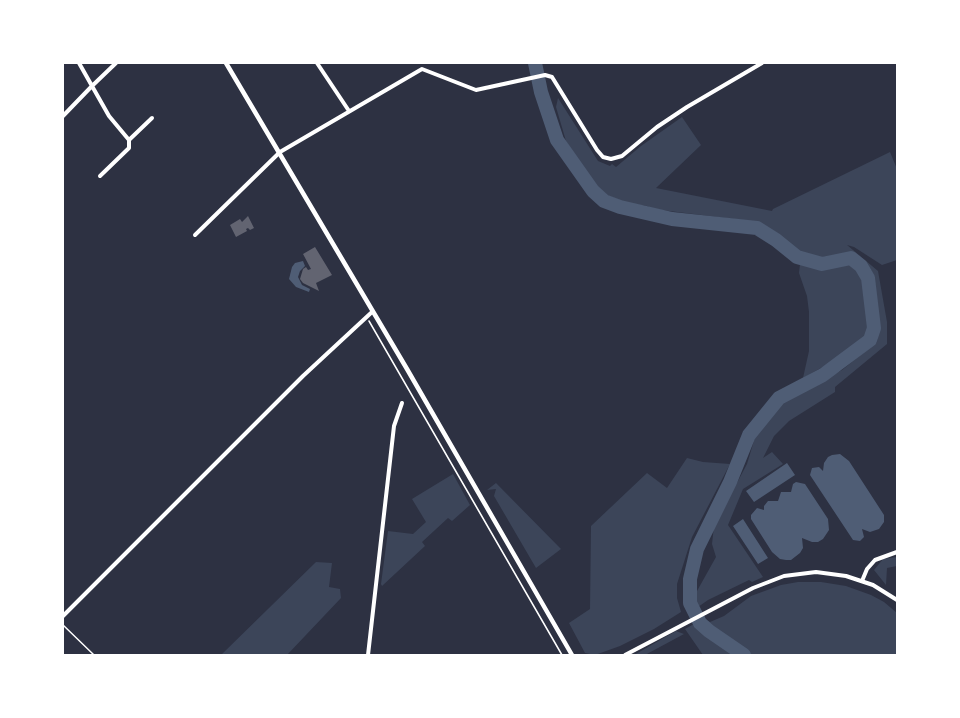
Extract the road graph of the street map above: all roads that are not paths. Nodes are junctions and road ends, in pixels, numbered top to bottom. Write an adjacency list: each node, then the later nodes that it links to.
1 (79, 63): 6 (street)
2 (116, 63): 6 (street)
3 (226, 63): 11 (street)
4 (317, 63): 7 (street)
5 (762, 63): 7 (street)
6 (92, 86): 8 (street); 10 (street)
7 (349, 111): 11 (street)
8 (63, 116)
9 (152, 118): 10 (street)
10 (129, 140): 12 (street)
11 (280, 152): 13 (street); 14 (street)
12 (100, 176)
13 (195, 235)
14 (372, 312): 19 (street); 21 (street)
15 (402, 403): 20 (street)
16 (897, 552): 17 (street)
17 (862, 581): 18 (street); 22 (street)
18 (897, 600)
19 (63, 616)
20 (368, 655)
21 (572, 655)
22 (625, 655)

